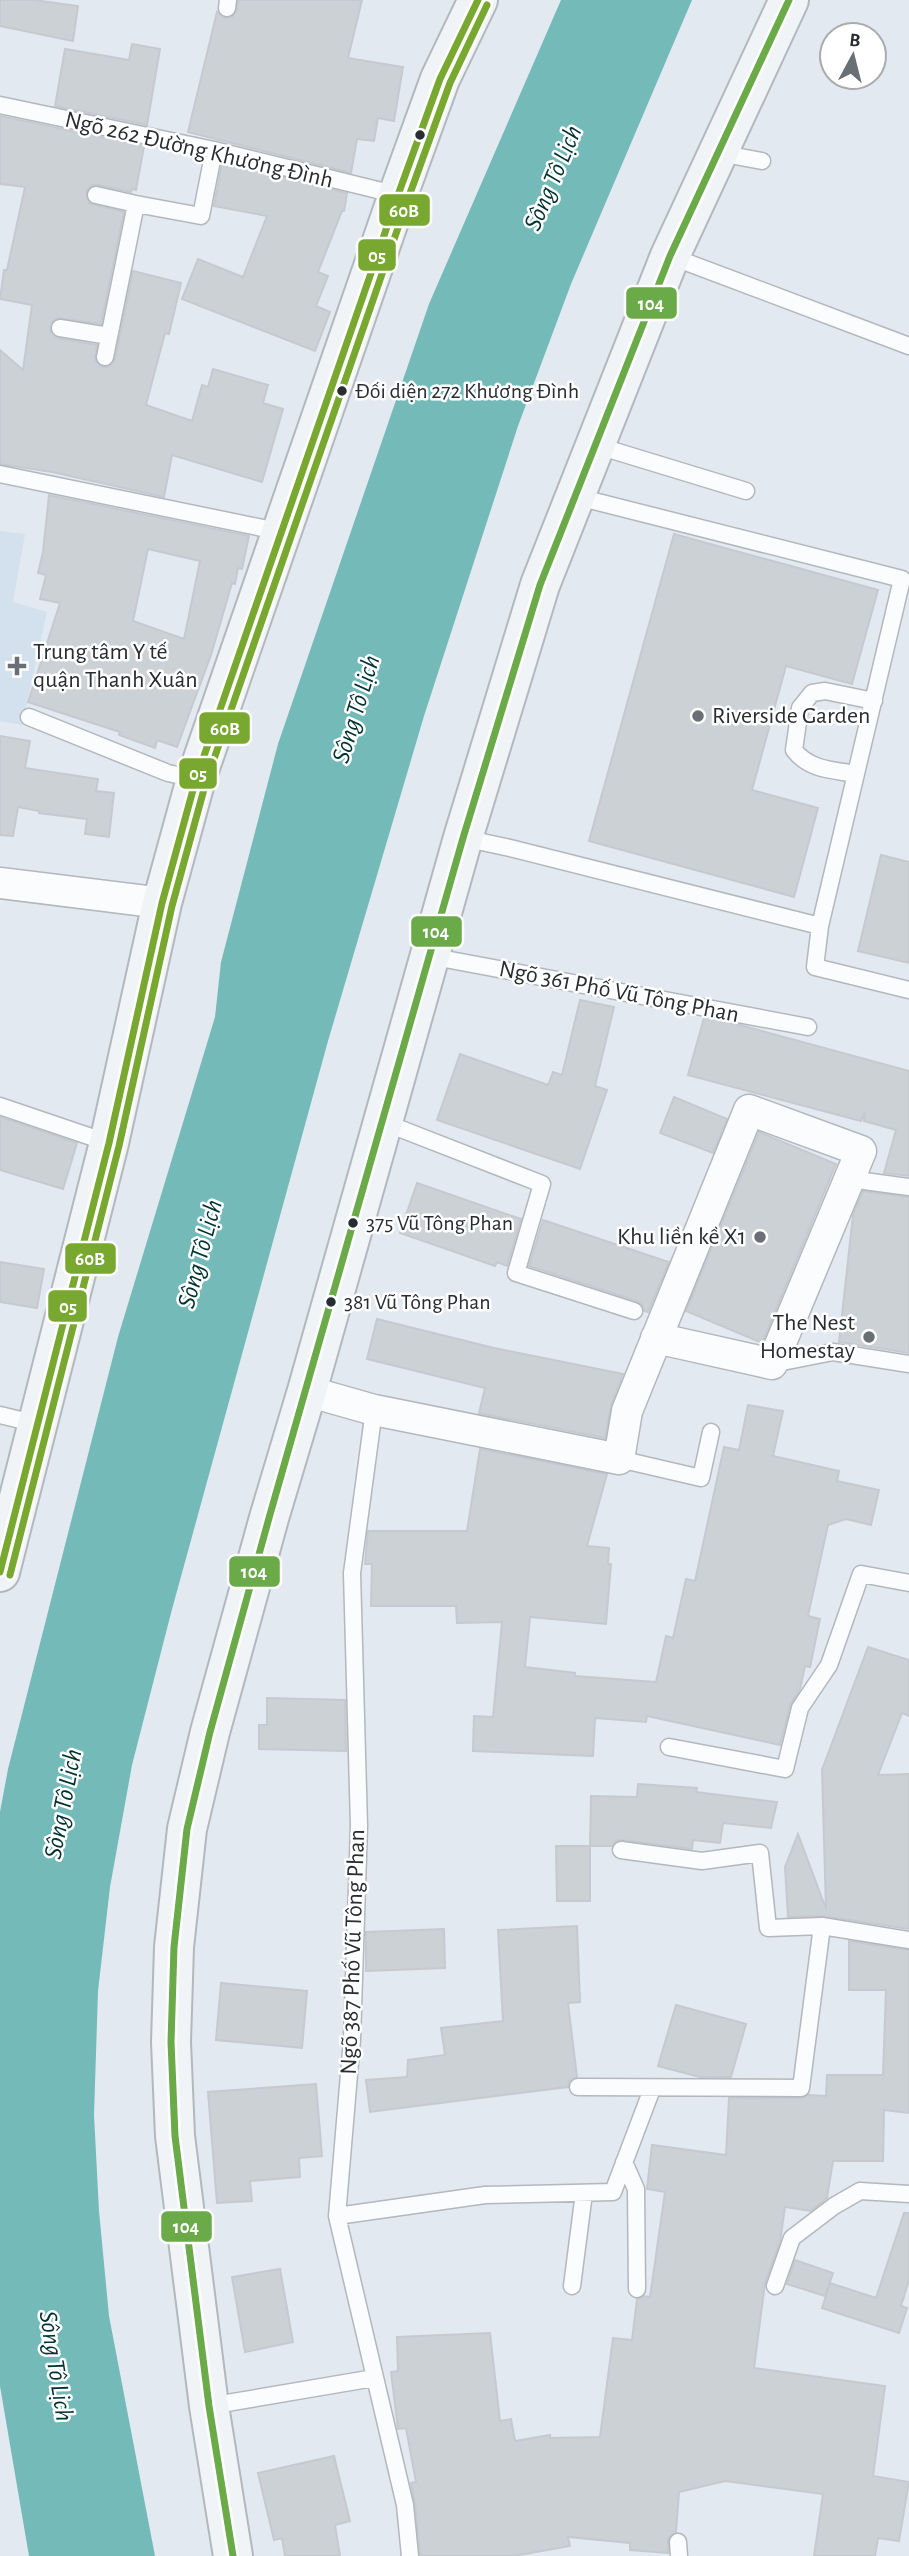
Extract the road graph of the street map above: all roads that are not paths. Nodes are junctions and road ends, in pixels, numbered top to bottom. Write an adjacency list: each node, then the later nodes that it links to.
1 (478, 0): 8 (main road)
2 (789, 0): 5 (main road)
3 (0, 105): 4 (lane, Ngõ 262 Đường Khương Đình)
4 (214, 150): 8 (lane, Ngõ 262 Đường Khương Đình); 9 (lane)
5 (717, 153): 6 (lane); 10 (main road)
6 (762, 161)
7 (96, 195): 9 (lane)
8 (398, 195): 19 (main road)
9 (136, 204): 12 (lane)
10 (670, 256): 13 (lane); 15 (main road)
11 (60, 328): 12 (lane)
12 (109, 336): 14 (lane)
13 (909, 346)
14 (105, 357)
15 (595, 444): 17 (lane); 18 (main road)
16 (0, 474): 19 (lane)
17 (746, 491)
18 (574, 496): 20 (lane); 24 (main road)
19 (282, 532): 23 (main road)
20 (874, 701): 22 (lane); 22 (lane)
21 (29, 717): 23 (lane)
22 (856, 775): 27 (lane)
23 (195, 779): 26 (main road)
24 (463, 838): 27 (lane); 28 (main road)
25 (0, 883): 26 (street)
26 (163, 903): 33 (main road)
27 (820, 926): 29 (lane)
28 (429, 956): 30 (lane, Ngõ 361 Phố Vũ Tông Phan); 32 (main road)
29 (909, 990)
30 (808, 1027)
31 (0, 1106): 33 (lane)
32 (383, 1122): 36 (lane); 40 (main road)
33 (109, 1143): 43 (main road)
34 (864, 1181): 35 (lane)
35 (909, 1187)
36 (634, 1311)
37 (656, 1338): 38 (street); 38 (street); 45 (street)
38 (772, 1364): 39 (lane)
39 (909, 1364)
40 (307, 1391): 41 (street); 62 (main road)
41 (374, 1410): 45 (street); 57 (lane, Ngõ 387 Phố Vũ Tông Phan)
42 (0, 1415): 43 (lane)
43 (37, 1424): 46 (main road)
44 (711, 1432): 45 (lane)
45 (619, 1459)
46 (0, 1573)
47 (909, 1583): 48 (lane)
48 (669, 1747)
49 (621, 1850): 50 (lane)
50 (822, 1926): 51 (lane); 53 (lane)
51 (909, 1940)
52 (578, 2087): 53 (lane)
53 (652, 2089): 54 (lane)
54 (624, 2162): 55 (lane); 60 (lane)
55 (584, 2193): 57 (lane); 58 (lane)
56 (909, 2194): 59 (lane)
57 (337, 2216): 61 (lane, Ngõ 387 Phố Vũ Tông Phan)
58 (572, 2286)
59 (775, 2286)
60 (637, 2289)
61 (374, 2378): 62 (lane); 64 (lane, Ngõ 387 Phố Vũ Tông Phan)
62 (209, 2406): 63 (main road)
63 (233, 2556)
64 (410, 2556)

